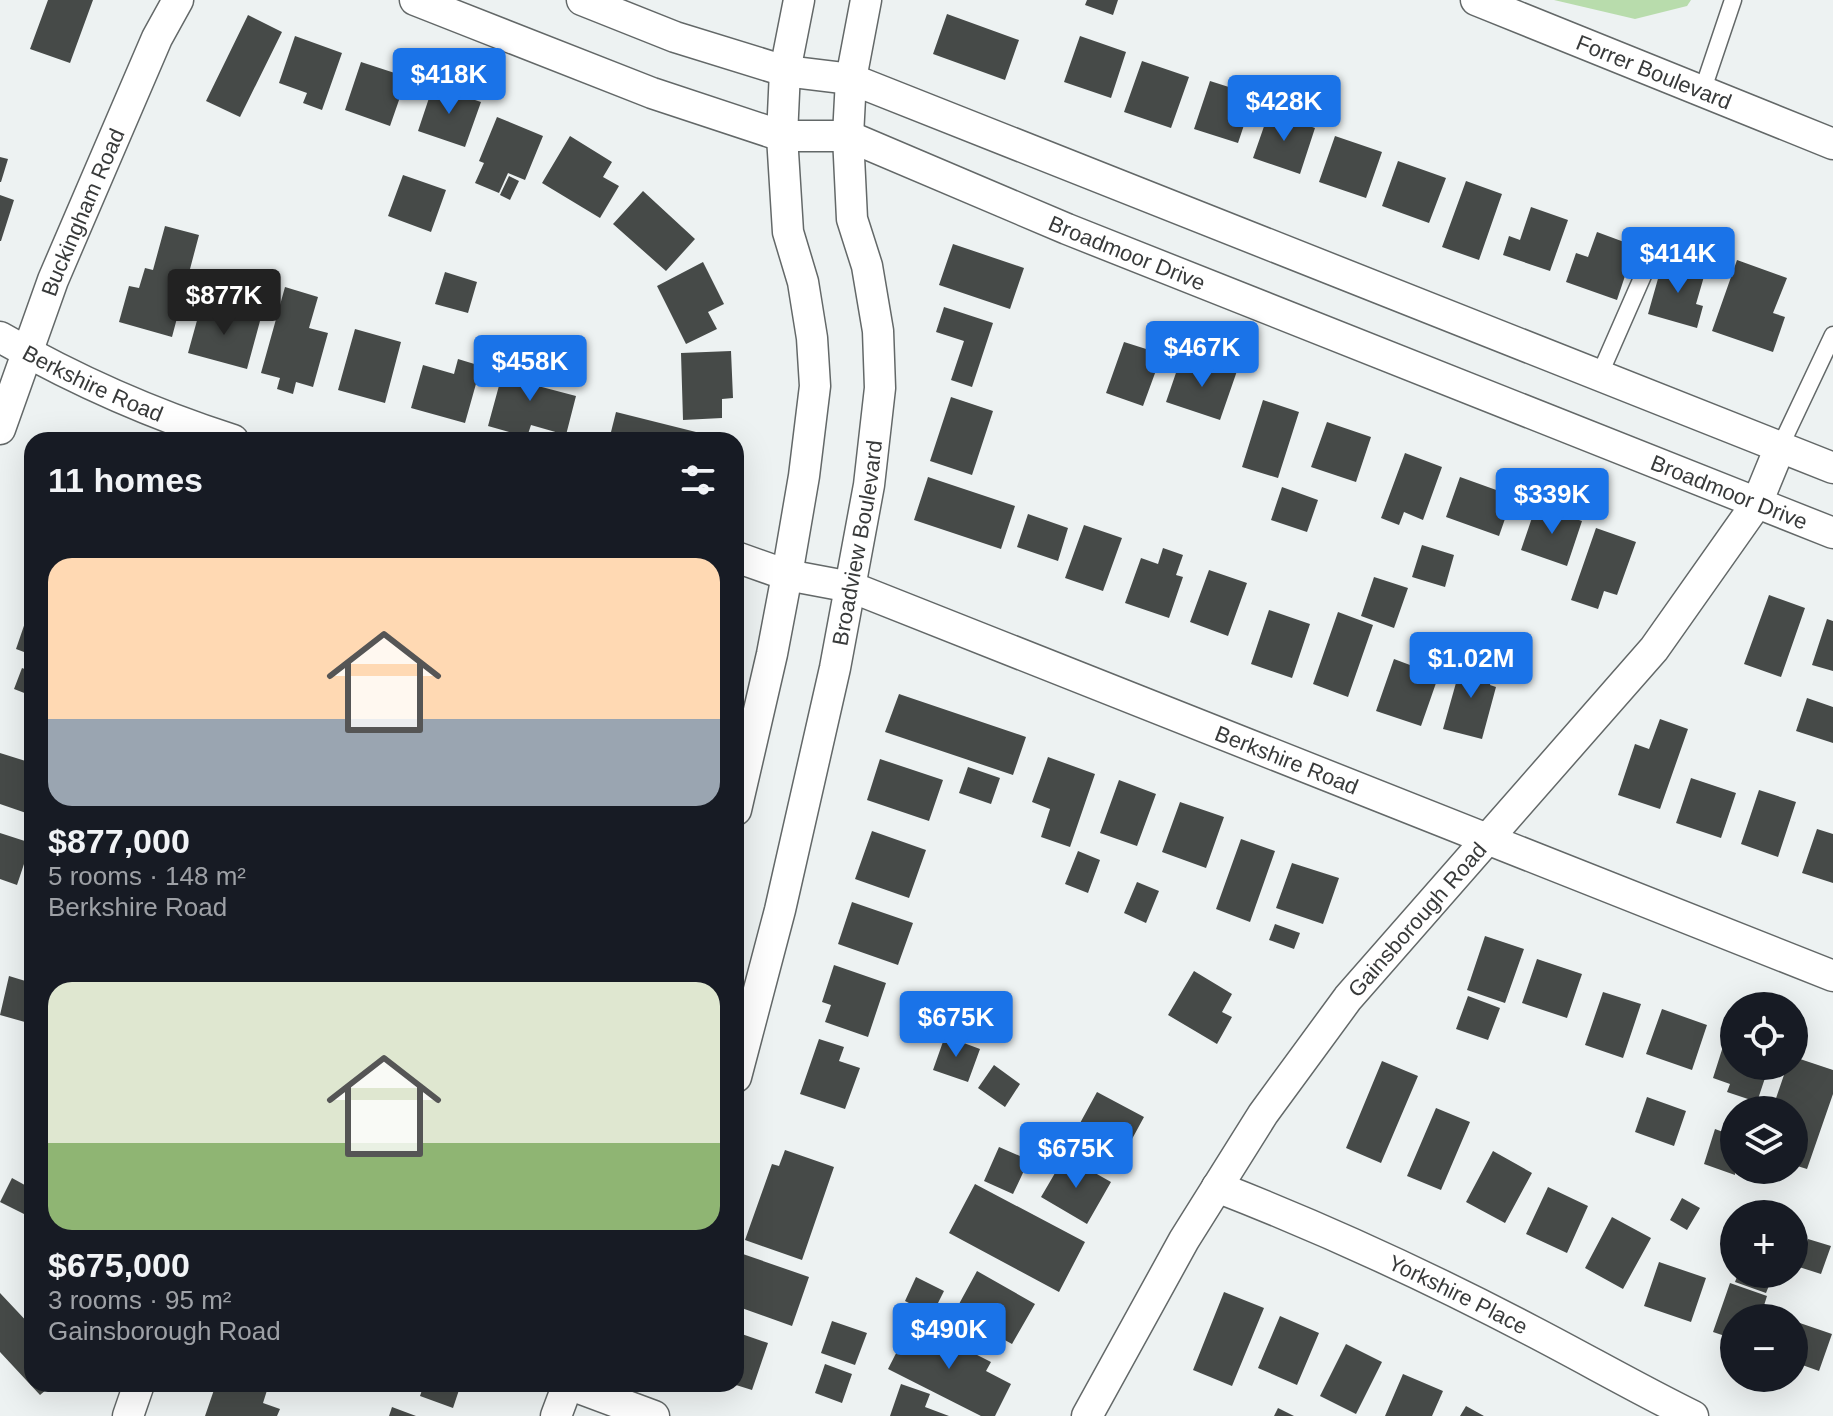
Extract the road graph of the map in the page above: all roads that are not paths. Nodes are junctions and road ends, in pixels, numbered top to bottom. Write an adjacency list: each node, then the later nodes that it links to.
1 (178, 0): 17 (street, Buckingham Road)
2 (415, 0): 11 (street, Broadmoor Drive)
3 (582, 0): 8 (street)
4 (799, 0): 8 (street)
5 (866, 0): 9 (street, Broadview Boulevard)
6 (1476, 0): 10 (street, Forrer Boulevard)
7 (1733, 0): 10 (lane)
8 (785, 71): 9 (street); 11 (street)
9 (850, 92): 12 (street, Broadview Boulevard); 18 (street)
10 (1702, 92): 13 (street, Forrer Boulevard)
11 (782, 136): 12 (street, Broadmoor Drive); 26 (street)
12 (848, 136): 23 (street, Broadmoor Drive); 27 (street, Broadview Boulevard)
13 (1833, 144)
14 (1656, 246): 18 (lane)
15 (1833, 335): 21 (lane)
16 (0, 337): 17 (street, Berkshire Road)
17 (27, 352): 19 (street, Buckingham Road); 20 (street, Berkshire Road)
18 (1599, 376): 21 (street)
19 (0, 429)
20 (212, 432)
21 (1780, 447): 22 (street); 23 (street, Gainsborough Road)
22 (1833, 468)
23 (1757, 503): 24 (street, Broadmoor Drive); 29 (street, Gainsborough Road)
24 (1833, 533)
25 (744, 560): 26 (street, Berkshire Road)
26 (787, 575): 27 (street, Berkshire Road); 28 (street)
27 (851, 587): 29 (street, Berkshire Road); 31 (street, Broadview Boulevard)
28 (744, 775)
29 (1485, 839): 30 (street, Berkshire Road); 32 (street, Gainsborough Road)
30 (1833, 976)
31 (744, 1047)
32 (1217, 1187): 39 (street, Gainsborough Road); 40 (street, Yorkshire Place)
33 (136, 1392): 37 (street)
34 (565, 1392): 38 (street)
35 (593, 1392): 36 (street)
36 (637, 1406)
37 (128, 1416)
38 (556, 1416)
39 (1087, 1416)
40 (1693, 1416)

